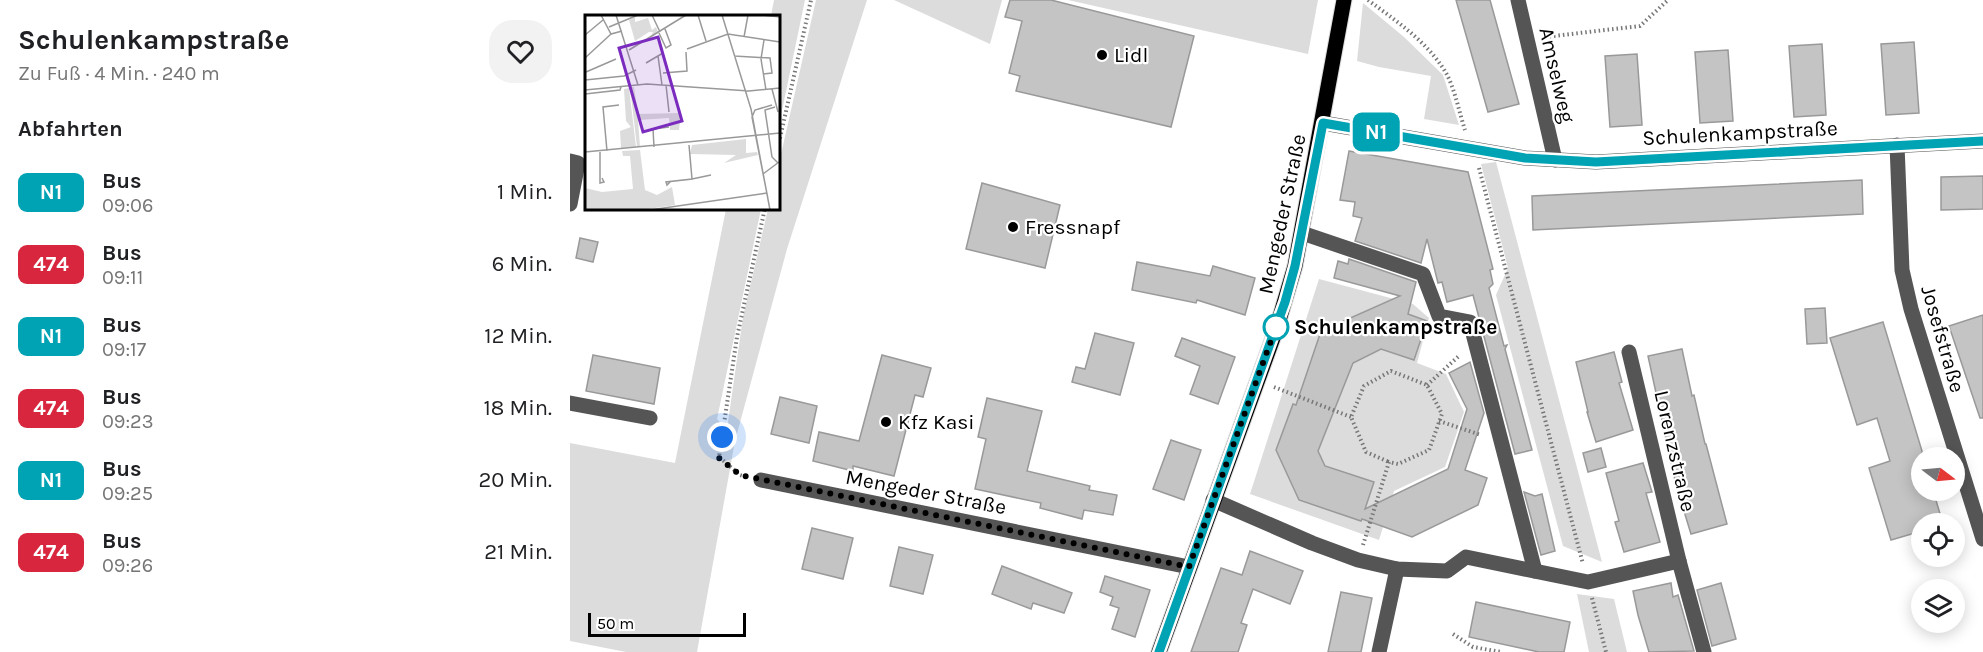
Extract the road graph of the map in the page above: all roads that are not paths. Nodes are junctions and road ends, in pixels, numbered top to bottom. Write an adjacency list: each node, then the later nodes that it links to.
1 (1344, 0): 3 (main road, Mengeder Straße)
2 (1518, 0): 6 (street, Amselweg)
3 (1323, 123): 6 (street, Schulenkampstraße); 9 (main road, Mengeder Straße)
4 (1983, 141): 5 (street, Schulenkampstraße)
5 (1898, 145): 6 (street, Schulenkampstraße); 15 (street, Josefstraße)
6 (1555, 160)
7 (570, 161): 8 (street)
8 (570, 204)
9 (1302, 233): 14 (main road, Mengeder Straße); 19 (street)
10 (1629, 352): 16 (street, Lorenzstraße)
11 (570, 402): 12 (street)
12 (650, 418)
13 (761, 480): 17 (street, Mengeder Straße)
14 (1213, 500): 17 (main road, Mengeder Straße); 18 (street)
15 (1983, 539)
16 (1679, 561): 19 (street); 22 (street, Lorenzstraße)
17 (1189, 567): 20 (main road, Mengeder Straße)
18 (1397, 569): 19 (street); 21 (street)
19 (1535, 572)
20 (1159, 652)
21 (1379, 652)
22 (1704, 652)

